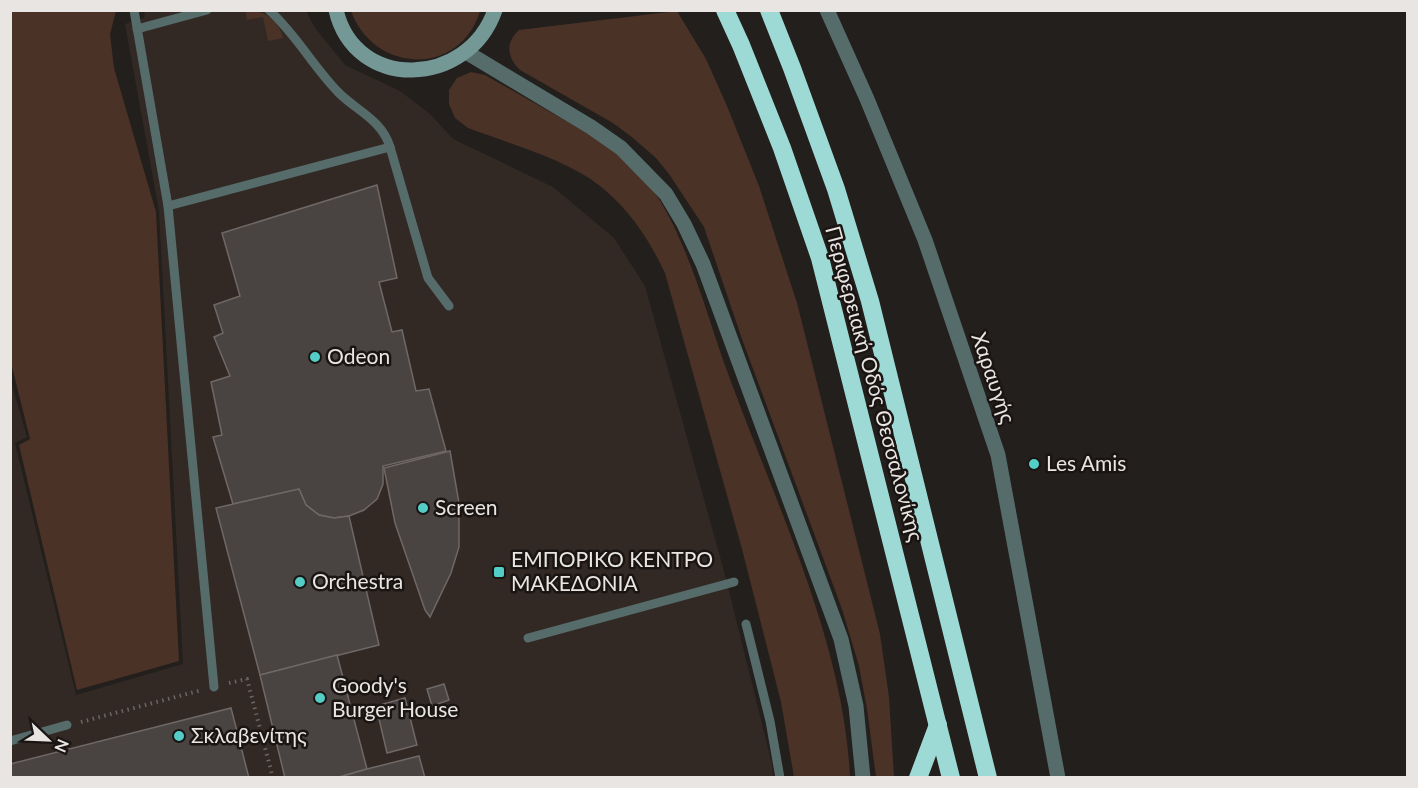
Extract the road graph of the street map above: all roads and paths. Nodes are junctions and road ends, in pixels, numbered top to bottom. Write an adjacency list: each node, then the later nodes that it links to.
1 (134, 10): 9 (lane)
2 (207, 10): 9 (lane)
3 (269, 10): 11 (lane)
4 (336, 10): 10 (street)
5 (725, 10): 19 (highway, Περιφερειακή Οδός Θεσσαλονίκης)
6 (769, 10): 21 (highway, Περιφερειακή Οδός Θεσσαλονίκης)
7 (827, 10): 29 (street, Χαραυγής)
8 (496, 11): 10 (street)
9 (137, 29): 12 (lane)
10 (466, 52): 24 (street)
11 (390, 147): 12 (lane); 13 (lane)
12 (168, 206): 17 (lane)
13 (448, 306)
14 (734, 582): 16 (lane)
15 (746, 624): 23 (lane)
16 (528, 638)
17 (214, 687): 18 (path); 22 (path)
18 (67, 725): 20 (lane)
19 (938, 725): 25 (highway); 26 (highway, Περιφερειακή Οδός Θεσσαλονίκης)
20 (10, 741)
21 (980, 743): 27 (highway, Περιφερειακή Οδός Θεσσαλονίκης); 28 (highway)
22 (273, 777)
23 (780, 777)
24 (863, 777)
25 (918, 777)
26 (951, 777)
27 (988, 777)
28 (998, 777)
29 (1058, 777)

